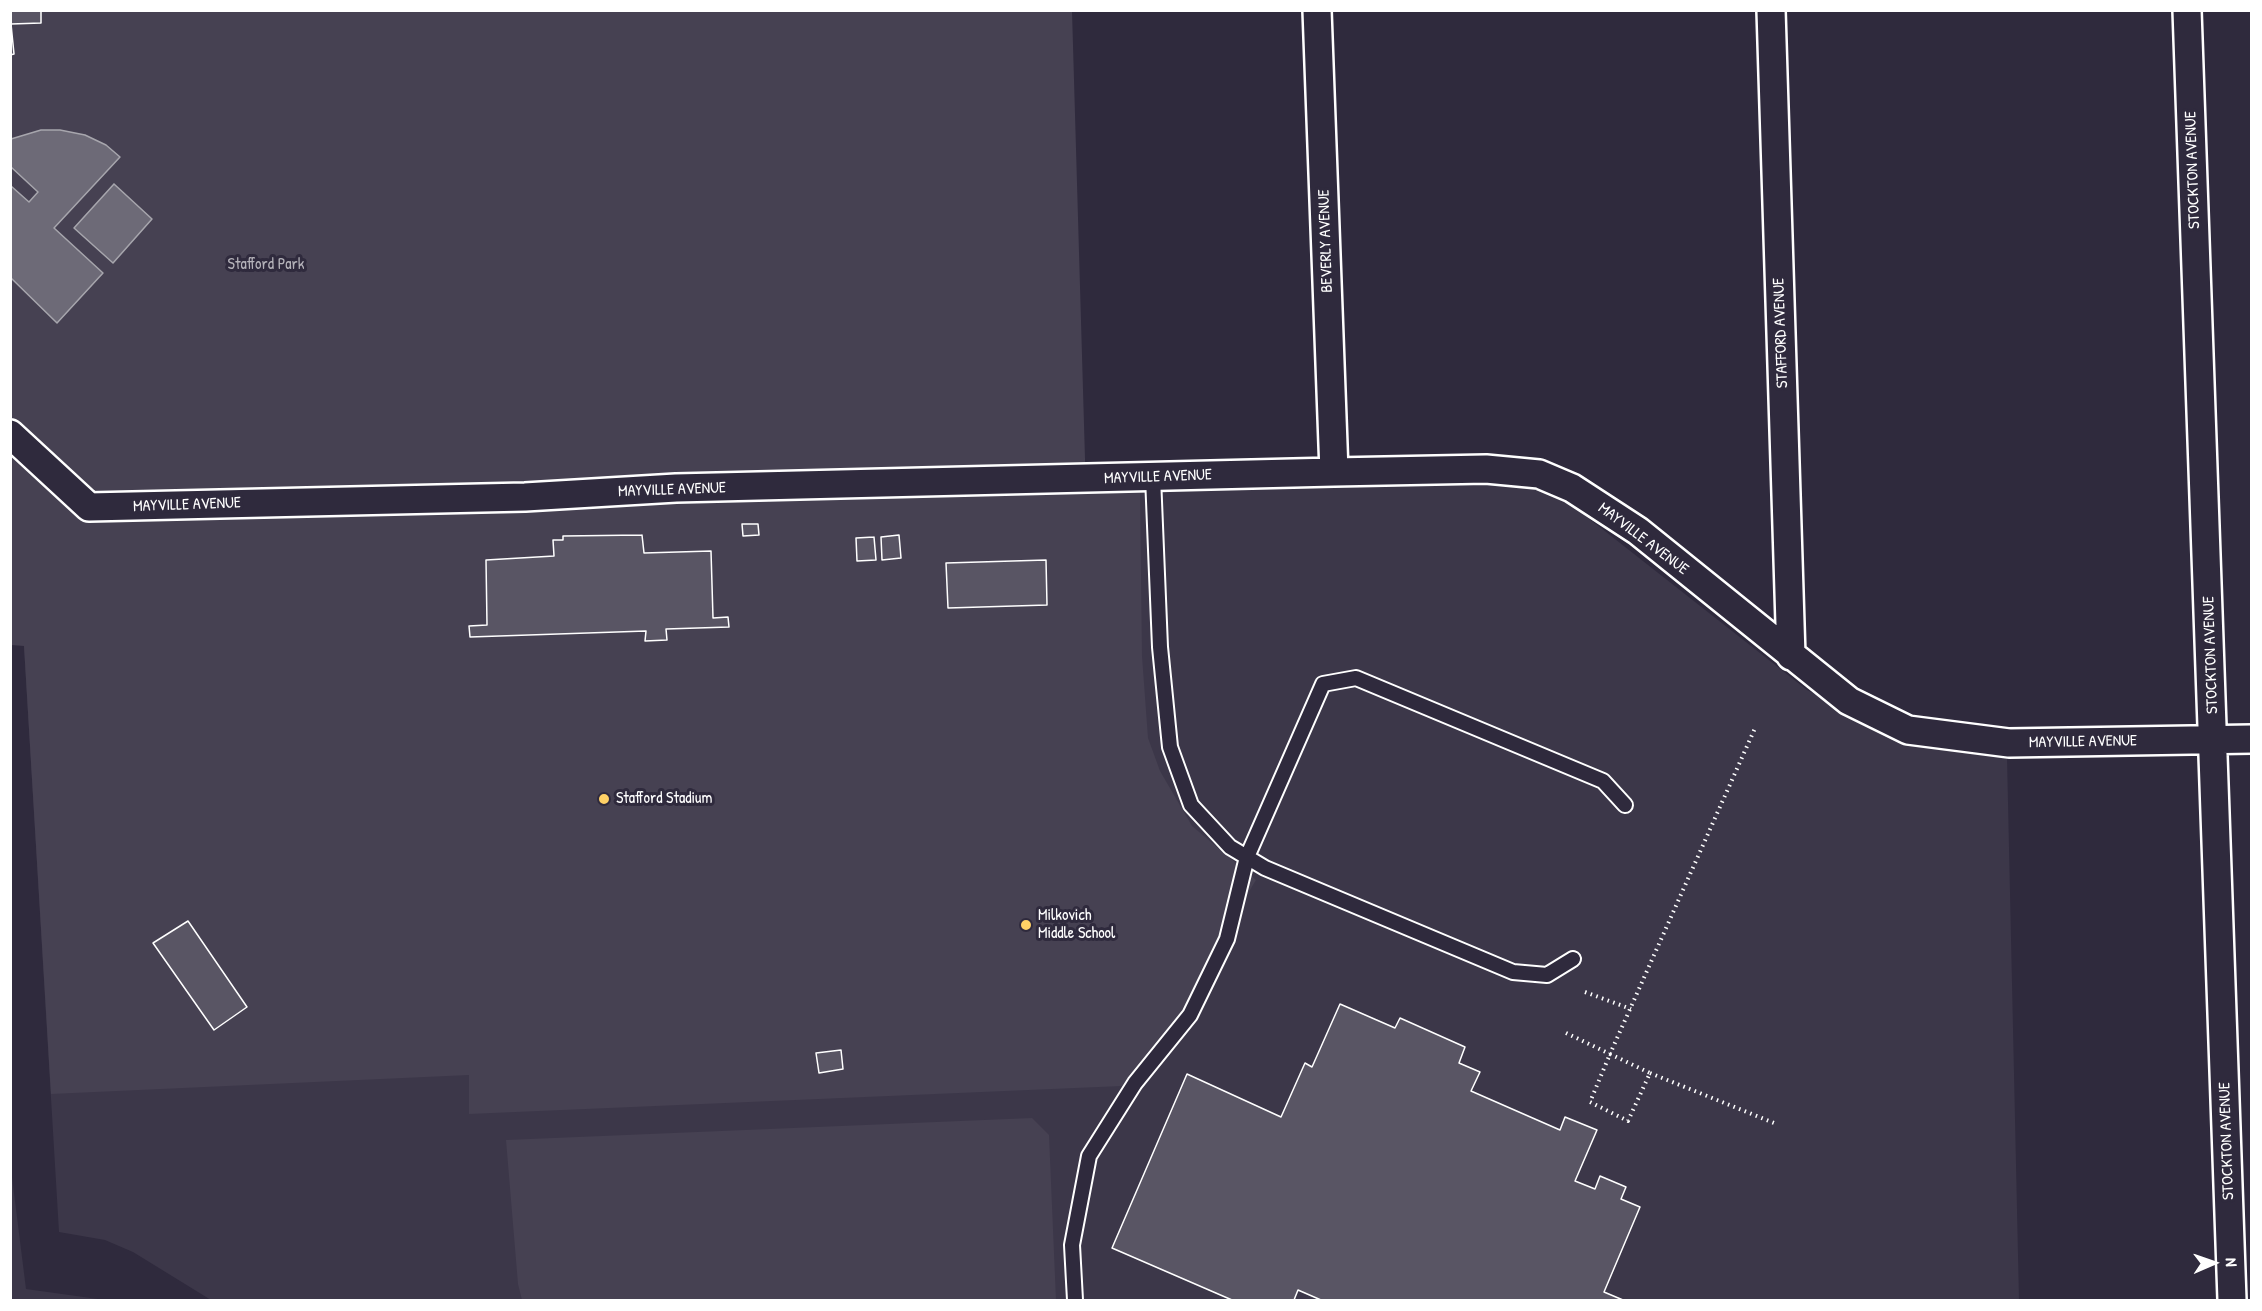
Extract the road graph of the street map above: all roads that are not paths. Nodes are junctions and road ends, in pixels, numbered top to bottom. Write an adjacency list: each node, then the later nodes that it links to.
1 (1317, 10): 5 (street, BEVERLY AVENUE)
2 (1771, 10): 7 (street, STAFFORD AVENUE)
3 (2187, 10): 9 (street, STOCKTON AVENUE)
4 (10, 434): 6 (street, MAYVILLE AVENUE)
5 (1334, 472): 6 (street, MAYVILLE AVENUE); 7 (street, MAYVILLE AVENUE)
6 (1153, 477): 11 (lane)
7 (1791, 656): 9 (street, MAYVILLE AVENUE)
8 (2252, 739): 9 (street, MAYVILLE AVENUE)
9 (2214, 740): 14 (street, STOCKTON AVENUE)
10 (1625, 805): 11 (lane)
11 (1247, 857): 12 (lane); 13 (lane)
12 (1573, 959)
13 (1075, 1300)
14 (2232, 1300)

